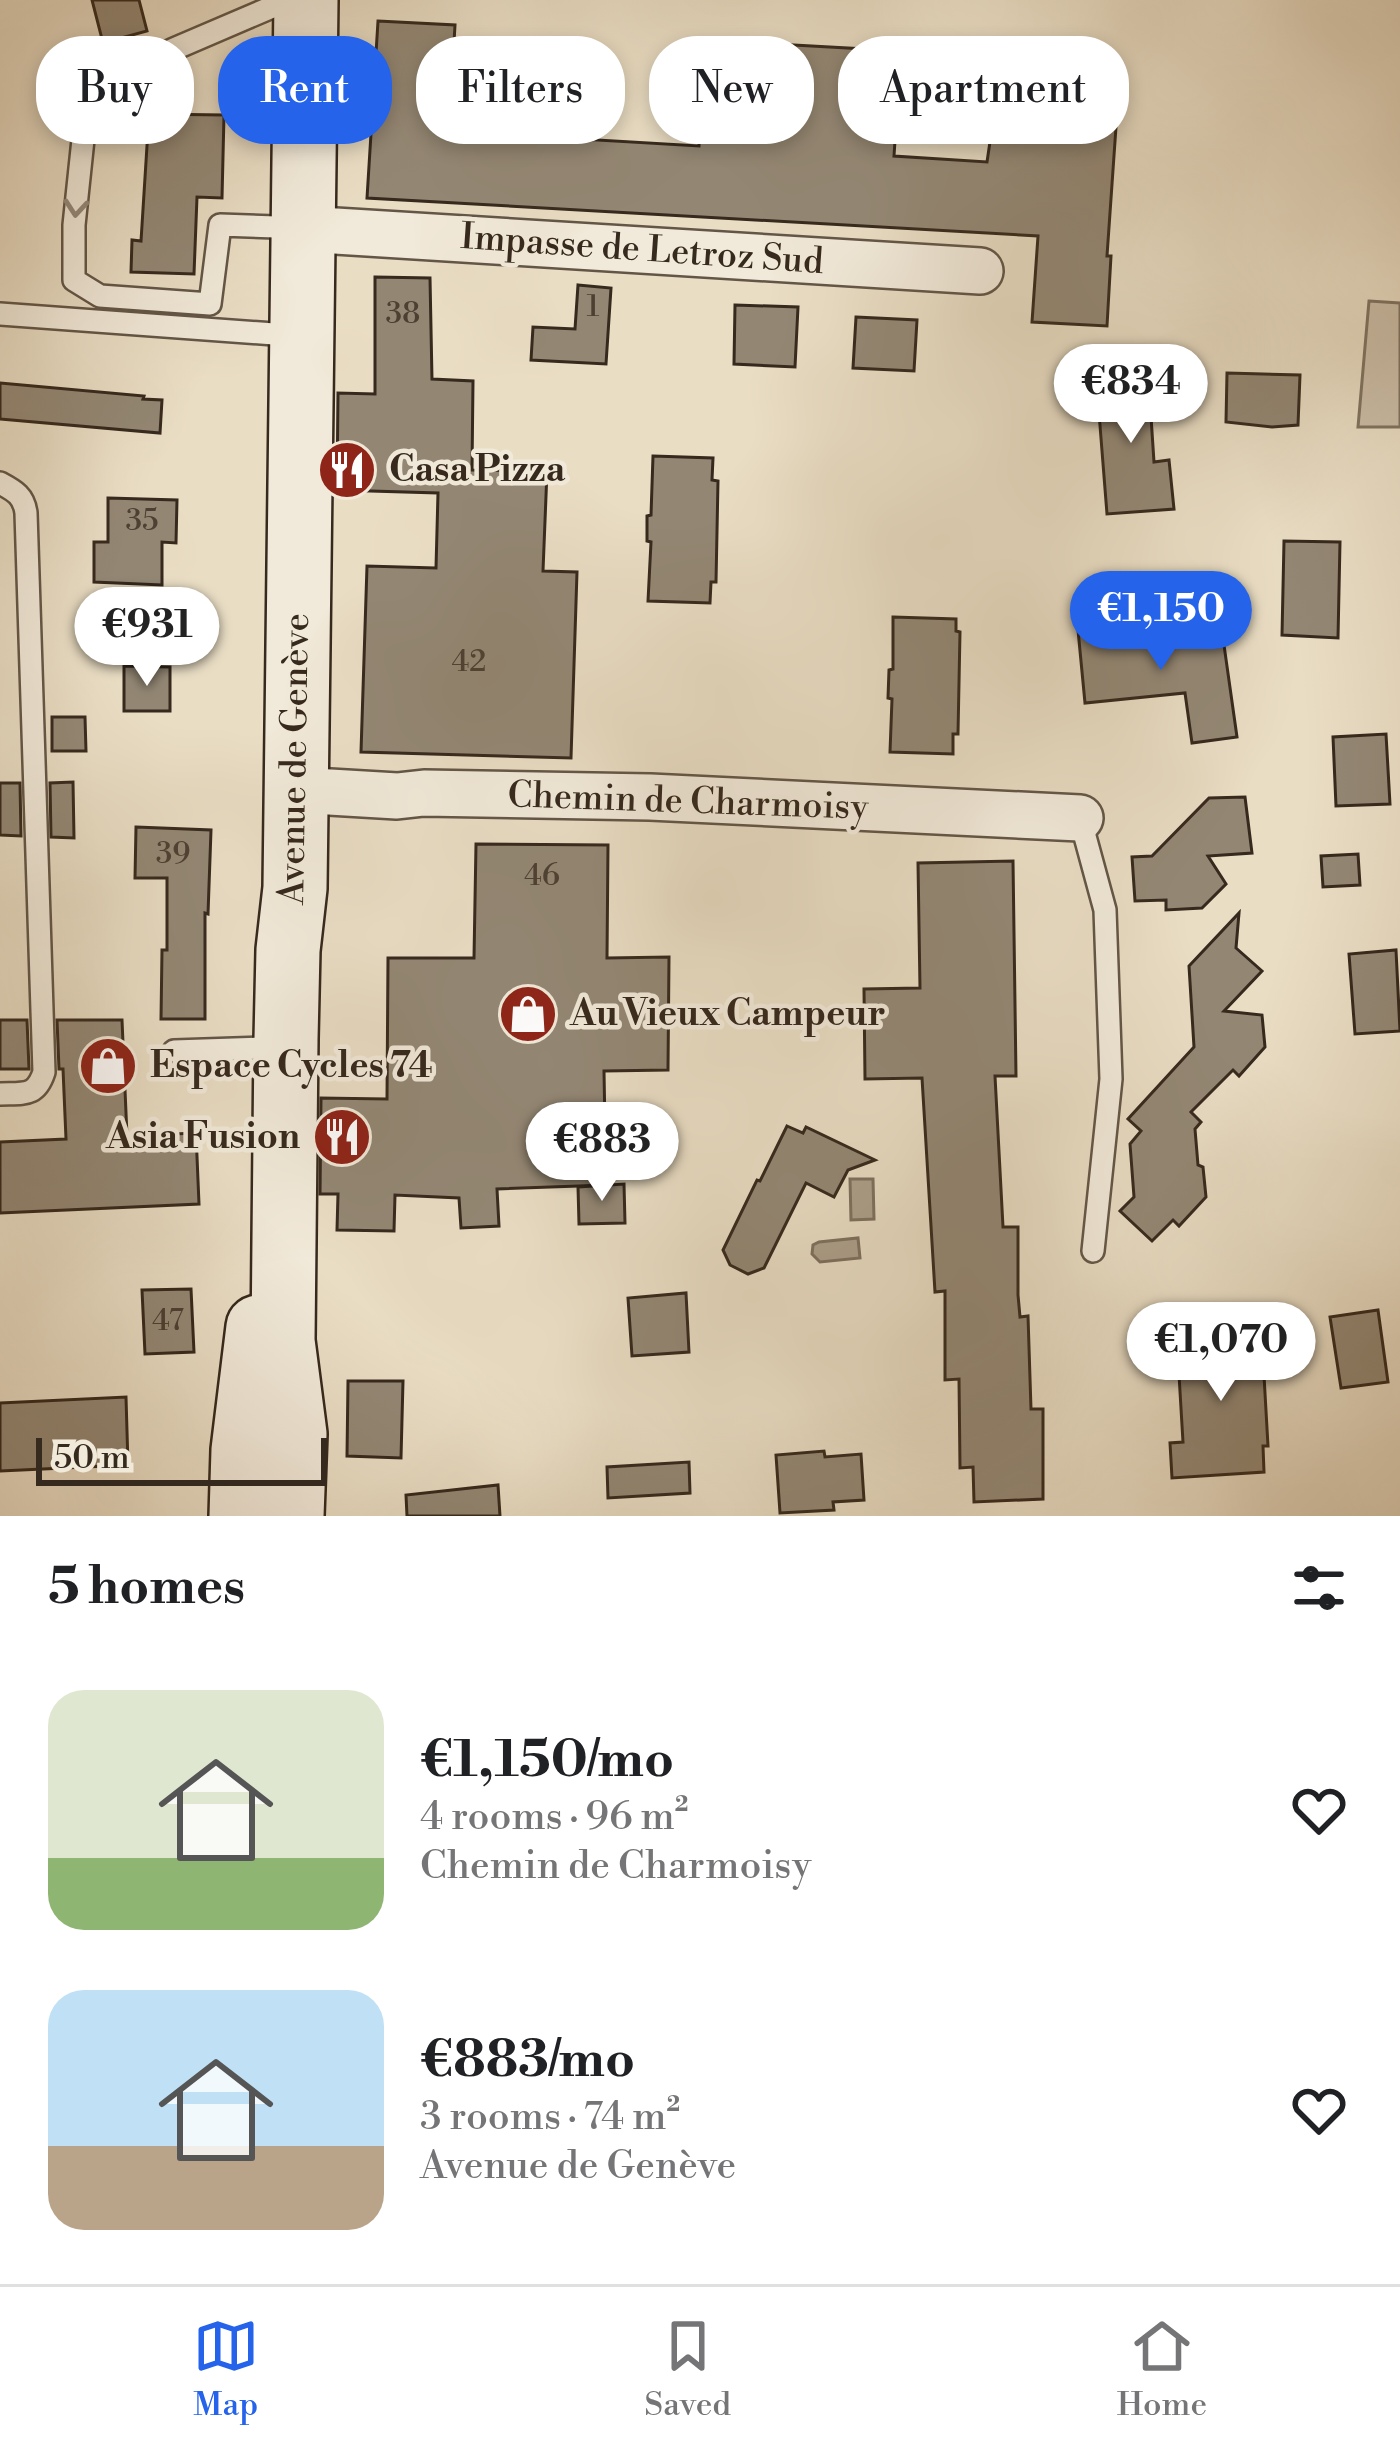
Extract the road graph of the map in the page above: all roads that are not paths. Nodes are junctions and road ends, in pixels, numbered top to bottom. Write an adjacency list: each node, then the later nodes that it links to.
1 (288, 1): 2 (main road, Avenue de Genève); 2 (lane, one-way to 2)
2 (290, 228): 3 (street, Impasse de Letroz Sud); 5 (main road, Avenue de Genève); 7 (main road, Avenue de Genève)
3 (980, 271)
4 (0, 314): 5 (lane)
5 (274, 334): 7 (main road, Avenue de Genève)
6 (0, 483): 11 (lane)
7 (282, 789): 8 (street, Chemin de Charmoisy); 9 (main road, Avenue de Genève); 13 (main road, Avenue de Genève)
8 (1080, 818): 12 (lane)
9 (263, 1048): 10 (lane); 13 (main road, Avenue de Genève)
10 (174, 1051)
11 (0, 1094)
12 (1093, 1252)
13 (267, 1501)

